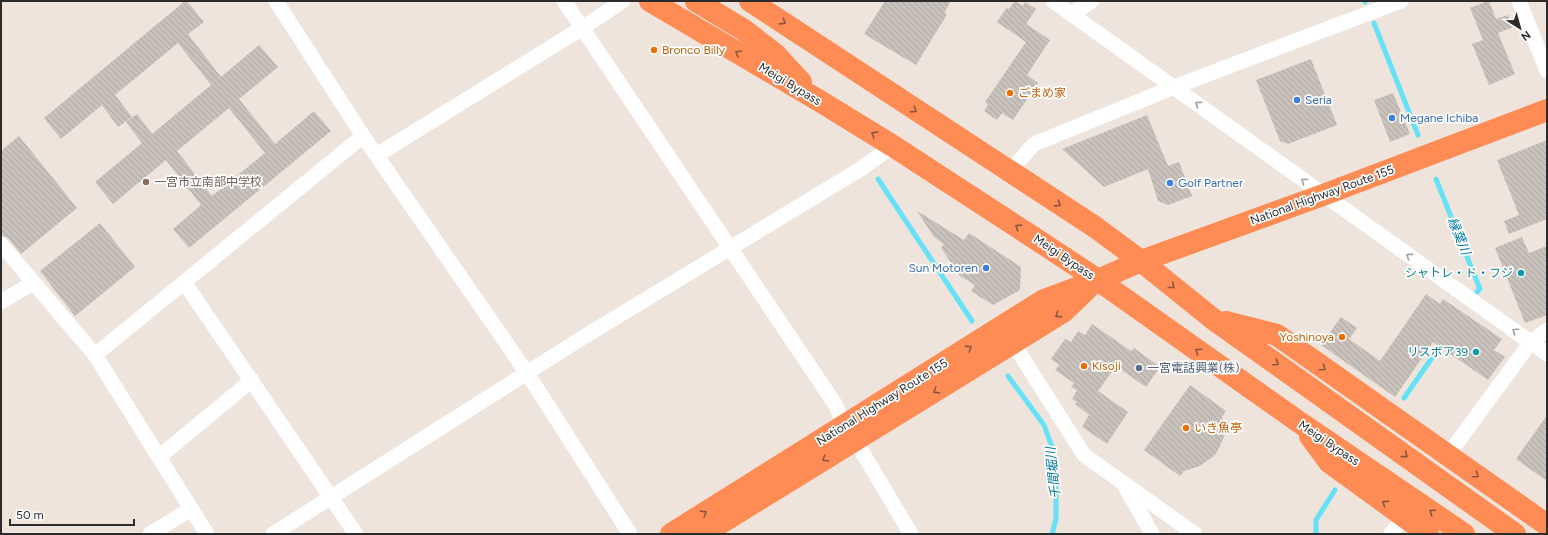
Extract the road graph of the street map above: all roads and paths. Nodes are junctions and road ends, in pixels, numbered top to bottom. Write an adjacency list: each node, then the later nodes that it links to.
1 (276, 1): 17 (street)
2 (564, 1): 12 (street)
3 (623, 1): 12 (street)
4 (650, 1): 15 (highway, Meigi Bypass, one-way to 4)
5 (750, 1): 20 (highway, one-way to 20)
6 (1053, 1): 11 (street)
7 (1092, 1): 11 (street)
8 (1401, 1): 14 (street)
9 (1519, 1): 13 (street)
10 (697, 2): 15 (highway)
11 (1071, 14): 14 (street)
12 (582, 28): 19 (street); 23 (street)
13 (1547, 71)
14 (1174, 87): 20 (street); 21 (street, one-way to 14)
15 (818, 100): 18 (highway, Meigi Bypass, one-way to 15)
16 (1547, 110): 21 (highway, National Highway Route 155)
17 (364, 136): 19 (street); 26 (street)
18 (893, 146): 23 (street); 25 (highway, Meigi Bypass, one-way to 18)
19 (377, 155): 35 (street)
20 (1009, 172): 24 (highway, one-way to 24)
21 (1323, 195): 24 (highway, National Highway Route 155); 31 (street, one-way to 21)
22 (1, 244): 27 (street)
23 (730, 248): 35 (street); 39 (street)
24 (1141, 261): 25 (highway, National Highway Route 155); 29 (highway, one-way to 29)
25 (1098, 280): 32 (highway, National Highway Route 155, one-way to 32); 37 (highway, Meigi Bypass, one-way to 25); 39 (highway, National Highway Route 155, one-way to 25)
26 (184, 282): 34 (street); 36 (street)
27 (33, 283): 28 (street); 34 (street)
28 (1, 302)
29 (1213, 319): 38 (highway, one-way to 38); 40 (highway, one-way to 40)
30 (1547, 330): 31 (street)
31 (1531, 342): 33 (street); 41 (street)
32 (1013, 343): 39 (highway, National Highway Route 155, one-way to 39); 43 (street)
33 (1547, 354)
34 (95, 356): 42 (street)
35 (527, 373): 44 (street); 52 (street)
36 (252, 380): 42 (street); 44 (street)
37 (1299, 422): 47 (highway, one-way to 37); 59 (highway, Meigi Bypass, one-way to 37)
38 (1364, 426): 40 (highway); 60 (highway, one-way to 60)
39 (850, 433): 53 (highway, National Highway Route 155, one-way to 39); 54 (highway, National Highway Route 155, one-way to 54); 55 (street)
40 (1420, 436): 41 (highway)
41 (1448, 455): 46 (highway, one-way to 46)
42 (158, 457): 45 (street)
43 (1123, 483): 56 (street); 57 (street)
44 (332, 497): 50 (street); 51 (street)
45 (191, 509): 48 (street); 49 (street)
46 (1547, 525)
47 (1398, 526): 58 (highway)
48 (150, 534)
49 (207, 534)
50 (273, 534)
51 (356, 534)
52 (630, 534)
53 (671, 534)
54 (703, 534)
55 (910, 534)
56 (1152, 534)
57 (1195, 534)
58 (1428, 534)
59 (1464, 534)
60 (1515, 534)

